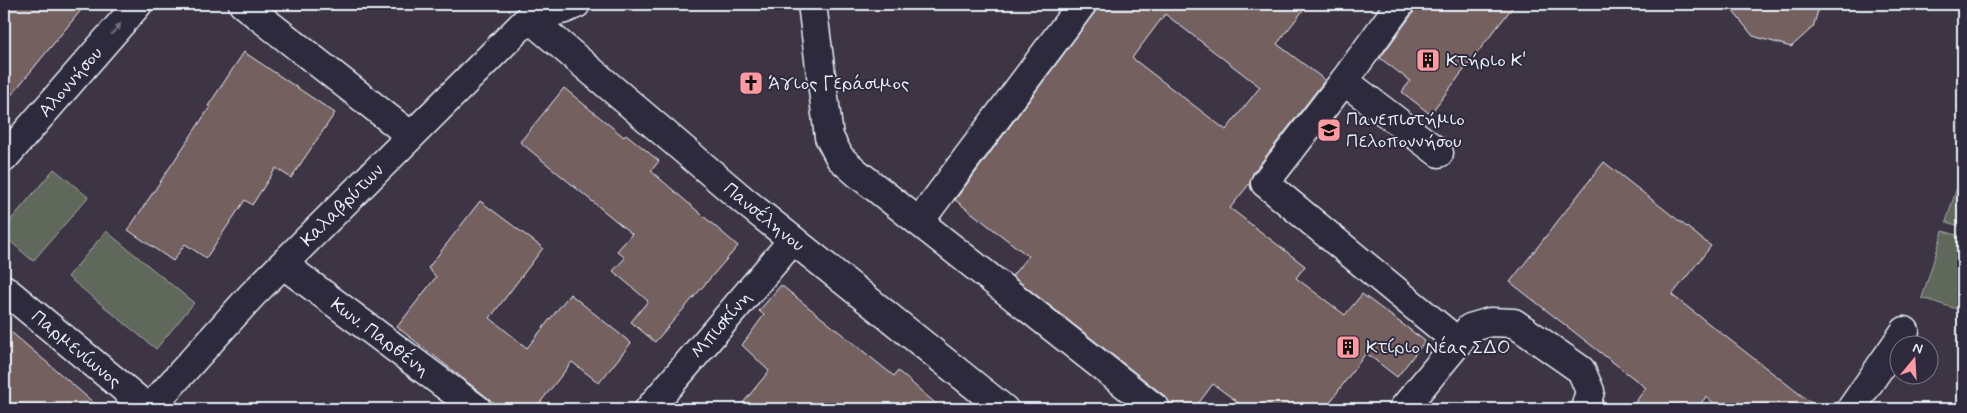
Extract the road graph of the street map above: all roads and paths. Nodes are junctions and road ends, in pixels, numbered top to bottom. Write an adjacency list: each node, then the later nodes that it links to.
1 (138, 4): 11 (street, Αλοννήσου, one-way to 1)
2 (243, 4): 9 (street)
3 (576, 4): 7 (street)
4 (812, 4): 12 (street)
5 (1082, 4): 12 (street)
6 (1400, 4): 8 (street)
7 (534, 11): 9 (street, Καλαβρύτων); 13 (street, Πανσέληνου)
8 (1344, 81): 10 (street); 17 (street)
9 (410, 134): 14 (street, Καλαβρύτων)
10 (1439, 153)
11 (4, 158)
12 (918, 222): 22 (street)
13 (794, 240): 20 (street, Μπισκίνη); 21 (street, Πανσέληνου)
14 (284, 265): 18 (street, Καλαβρύτων); 19 (street, Κων. Παρθένη)
15 (4, 289): 18 (street, Παρμενίωνος)
16 (1905, 331): 25 (street)
17 (1458, 342): 23 (street); 24 (street)
18 (149, 409)
19 (477, 409)
20 (649, 409)
21 (1004, 409)
22 (1156, 409)
23 (1403, 409)
24 (1586, 409)
25 (1851, 409)

